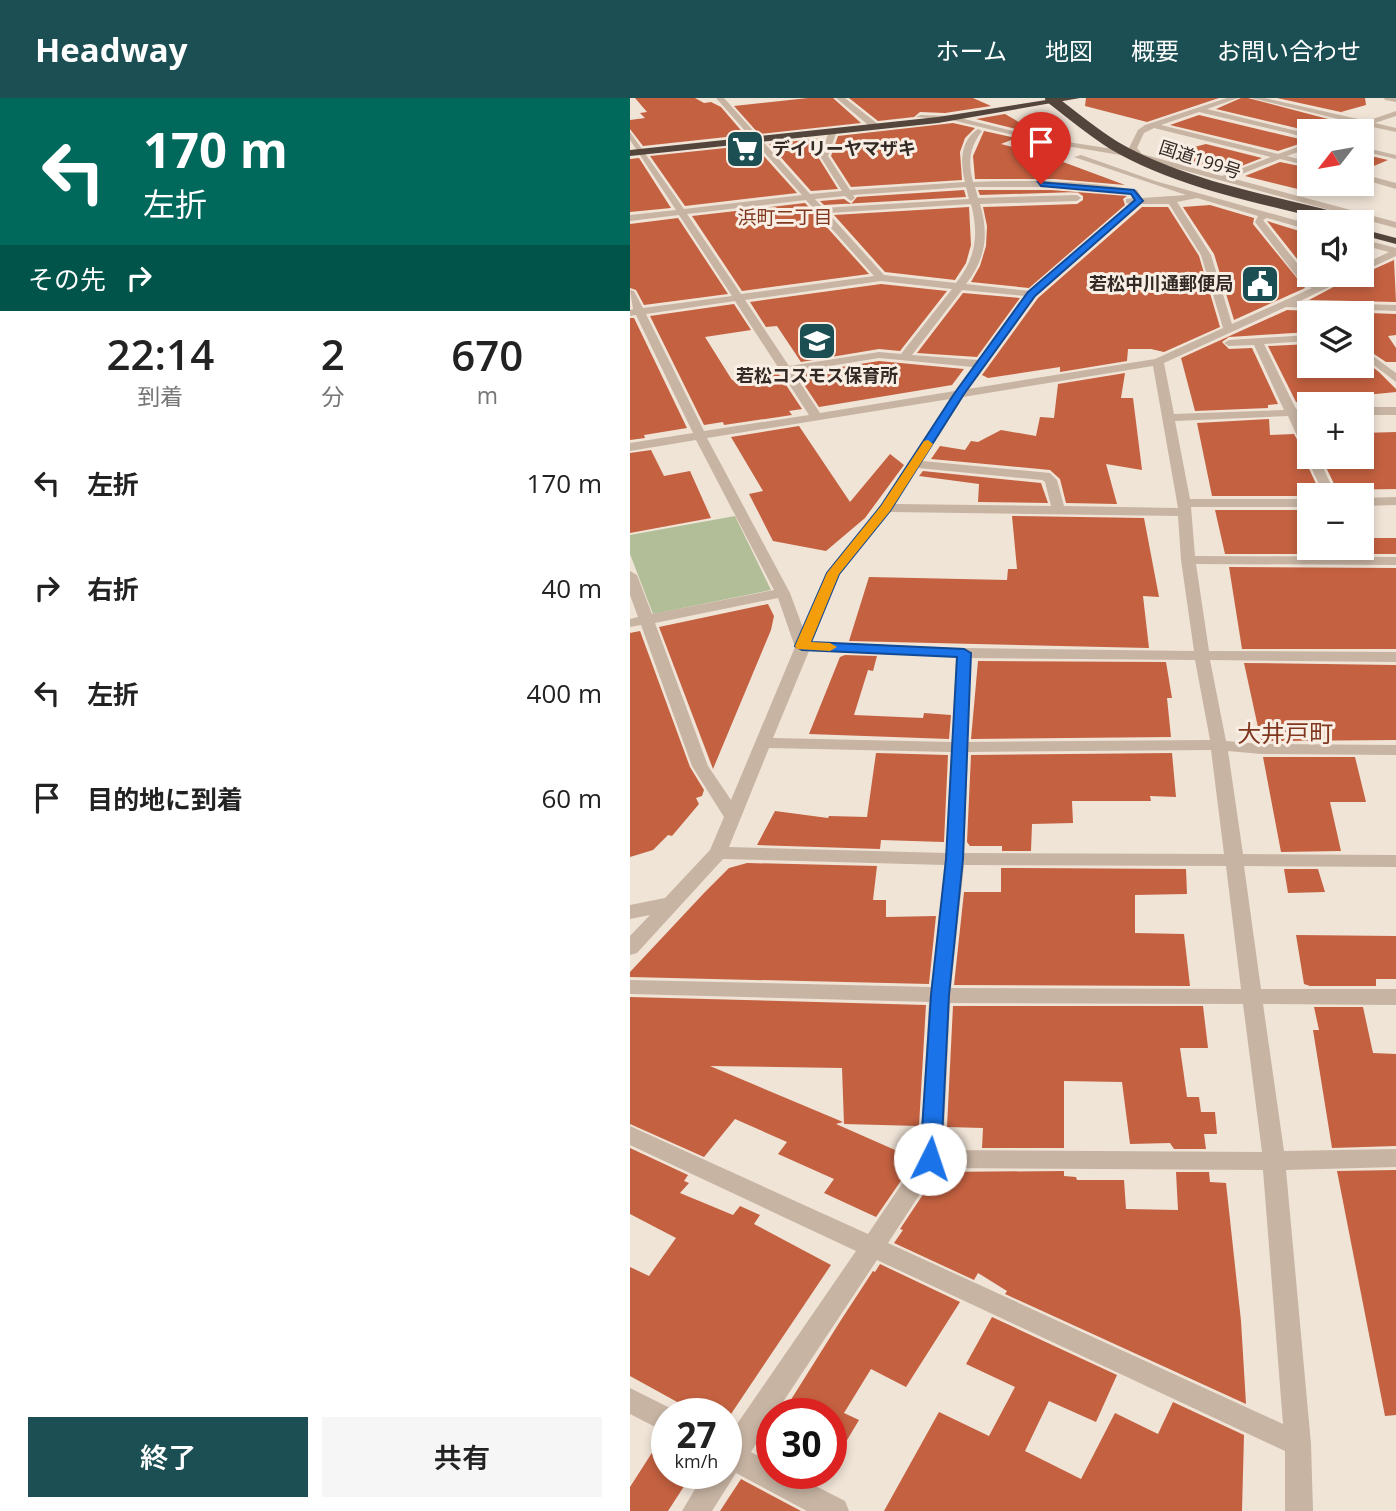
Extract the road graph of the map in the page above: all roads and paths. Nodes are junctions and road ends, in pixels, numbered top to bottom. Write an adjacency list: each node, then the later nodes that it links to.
1 (720, 98): 29 (street)
2 (840, 98): 11 (street)
3 (1034, 98): 54 (highway, 国道199号, bridge)
4 (1051, 98): 12 (highway); 50 (highway, 国道199号, bridge)
5 (1076, 98): 13 (highway)
6 (1234, 98): 10 (street)
7 (1255, 98): 17 (street)
8 (1388, 98): 9 (street)
9 (1396, 100)
10 (1197, 105): 21 (street); 27 (street)
11 (849, 106): 15 (street); 20 (street)
12 (967, 111): 16 (highway); 19 (street)
13 (998, 112): 19 (highway); 23 (street)
14 (1396, 113): 18 (street)
15 (841, 114)
16 (922, 119): 19 (highway); 20 (highway)
17 (1349, 119)
18 (1374, 121)
19 (955, 122): 23 (street); 26 (street)
20 (873, 125): 24 (highway)
21 (1152, 125): 33 (street); 34 (street)
22 (1374, 125): 25 (street)
23 (988, 126): 33 (street)
24 (831, 127): 29 (highway); 41 (street)
25 (1396, 130)
26 (978, 131): 39 (street); 42 (street)
27 (1297, 133)
28 (630, 134): 30 (street)
29 (755, 137): 30 (highway); 43 (street)
30 (636, 150): 52 (street)
31 (1297, 150): 34 (street)
32 (1374, 152): 35 (street)
33 (1139, 156): 37 (street)
34 (1278, 157): 36 (street); 37 (street)
35 (1396, 157)
36 (1297, 161)
37 (1221, 179): 57 (street)
38 (1374, 180): 40 (street)
39 (969, 185): 41 (street); 46 (street); 47 (street)
40 (1396, 186)
41 (847, 192): 43 (street); 49 (street)
42 (1199, 195): 48 (street); 53 (street)
43 (808, 197): 51 (street); 52 (street)
44 (1084, 199): 46 (street)
45 (1098, 199): 47 (street)
46 (975, 201): 49 (street); 66 (street)
47 (1139, 201): 48 (street); 69 (street)
48 (1172, 201): 75 (street)
49 (857, 207): 51 (street)
50 (1311, 210)
51 (820, 211): 65 (street)
52 (681, 212): 55 (street); 70 (street)
53 (1266, 214): 56 (street); 67 (street)
54 (1297, 214)
55 (630, 218)
56 (1297, 223)
57 (1396, 225)
58 (1374, 227): 59 (highway)
59 (1396, 233)
60 (1374, 235): 61 (highway)
61 (1396, 241)
62 (1374, 246): 63 (street)
63 (1396, 252): 64 (street)
64 (1374, 263)
65 (881, 278): 66 (street); 70 (street)
66 (960, 286): 69 (street); 78 (street)
67 (1321, 288): 71 (street)
68 (630, 293): 73 (street)
69 (1032, 294): 82 (street)
70 (740, 298): 73 (street); 83 (street)
71 (1286, 305): 72 (street); 74 (street); 75 (street)
72 (1396, 308)
73 (635, 312): 93 (street)
74 (1297, 312)
75 (1229, 337): 77 (street); 81 (street)
76 (1297, 339): 77 (street)
77 (1258, 342): 88 (street)
78 (904, 357): 82 (street); 83 (street)
79 (1396, 358): 80 (street)
80 (1374, 359): 84 (street)
81 (1158, 362): 85 (street); 91 (street)
82 (980, 364): 85 (street)
83 (786, 370): 90 (street)
84 (1396, 379)
85 (959, 394): 90 (street); 95 (street)
86 (1374, 411): 87 (street)
87 (1396, 411)
88 (1292, 413): 89 (street); 91 (street); 92 (street)
89 (1297, 413)
90 (817, 417): 93 (street)
91 (1170, 418): 100 (street)
92 (1297, 424)
93 (702, 436): 94 (street); 105 (street)
94 (630, 447)
95 (914, 464): 99 (street); 101 (street)
96 (1396, 501): 97 (street)
97 (1374, 502)
98 (1297, 503): 100 (street)
99 (886, 508): 101 (street); 107 (street)
100 (1184, 508): 101 (street); 102 (street)
101 (1059, 511)
102 (1188, 560): 103 (street); 109 (street)
103 (1396, 561)
104 (630, 575): 106 (street)
105 (783, 593): 106 (street); 107 (street)
106 (638, 622): 115 (street)
107 (802, 646): 108 (street); 111 (street)
108 (964, 653): 109 (street); 113 (street)
109 (1202, 656): 110 (street); 112 (street)
110 (1396, 657)
111 (763, 743): 113 (street); 115 (street)
112 (1219, 745): 113 (street); 114 (street); 118 (street)
113 (958, 747): 117 (street)
114 (1396, 750)
115 (733, 817): 116 (street)
116 (718, 853): 117 (street); 120 (street)
117 (955, 859): 118 (street); 124 (street)
118 (1234, 860): 119 (street); 125 (street)
119 (1396, 861)
120 (670, 904): 121 (street); 122 (street)
121 (630, 912)
122 (630, 948)
123 (630, 987): 124 (street)
124 (940, 995): 125 (street); 129 (street)
125 (1251, 995): 126 (street); 130 (street)
126 (1396, 996)
127 (630, 1135): 131 (street)
128 (1396, 1158): 130 (street)
129 (930, 1159): 130 (street); 131 (street)
130 (1274, 1161): 135 (street)
131 (873, 1247): 134 (street); 135 (street)
132 (630, 1400): 133 (street)
133 (651, 1411)
134 (742, 1439)
135 (1298, 1444): 140 (street)
136 (742, 1469): 139 (street)
137 (709, 1489): 138 (street)
138 (696, 1511)
139 (835, 1511)
140 (1299, 1511)

